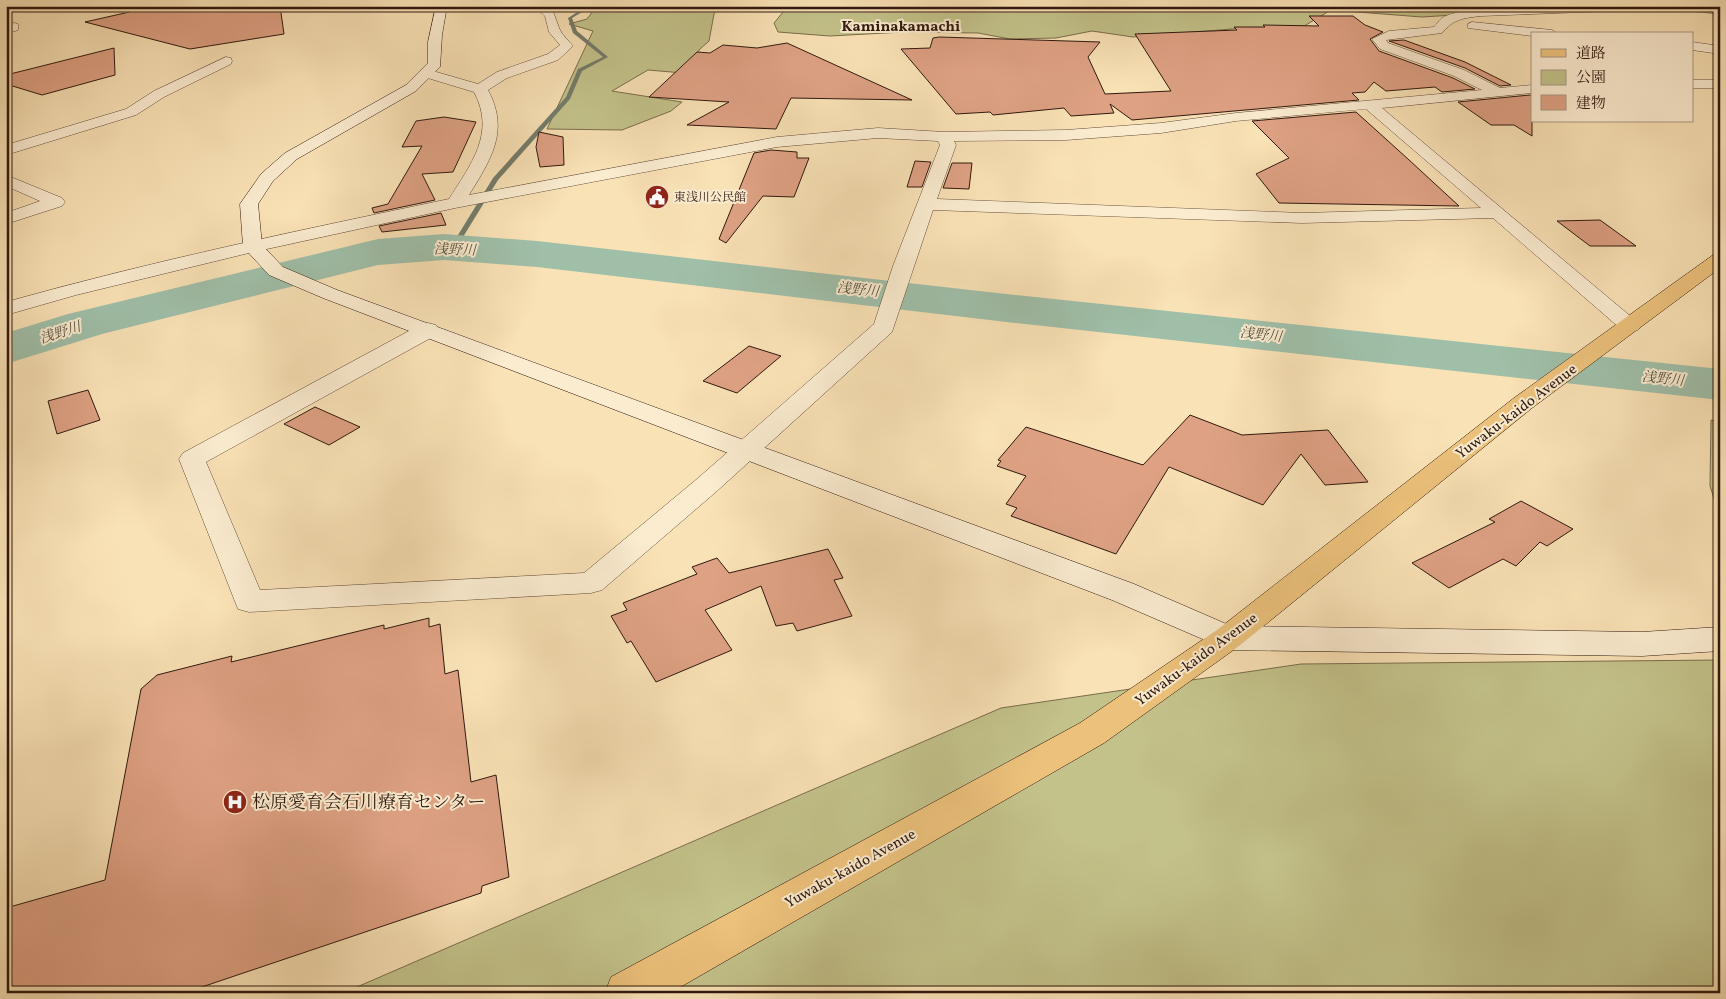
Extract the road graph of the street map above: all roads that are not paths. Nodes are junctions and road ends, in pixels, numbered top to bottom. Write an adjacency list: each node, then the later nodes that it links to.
1 (442, 6): 9 (street)
2 (538, 6): 13 (street)
3 (1661, 6): 4 (street)
4 (1443, 25): 5 (street); 14 (street)
5 (1533, 32)
6 (1694, 46): 7 (street)
7 (1720, 50)
8 (226, 61): 17 (street)
9 (426, 73): 13 (street); 23 (street)
10 (1694, 84): 11 (street)
11 (1720, 84)
12 (1531, 88): 14 (street)
13 (480, 89): 19 (street)
14 (1496, 91): 15 (street)
15 (1370, 105): 16 (street); 21 (street)
16 (944, 137): 19 (street); 20 (street)
17 (6, 150)
18 (6, 180): 22 (street)
19 (462, 202): 23 (street)
20 (927, 204): 21 (street); 28 (street)
21 (1496, 213): 26 (street)
22 (6, 220)
23 (253, 246): 25 (street); 27 (street)
24 (1720, 259): 26 (main road, Yuwaku-kaido Avenue)
25 (6, 309)
26 (1630, 325): 29 (main road, Yuwaku-kaido Avenue)
27 (428, 330): 28 (street); 28 (street)
28 (745, 449): 29 (street)
29 (1228, 638): 30 (street); 31 (main road, Yuwaku-kaido Avenue)
30 (1720, 639)
31 (627, 993)

